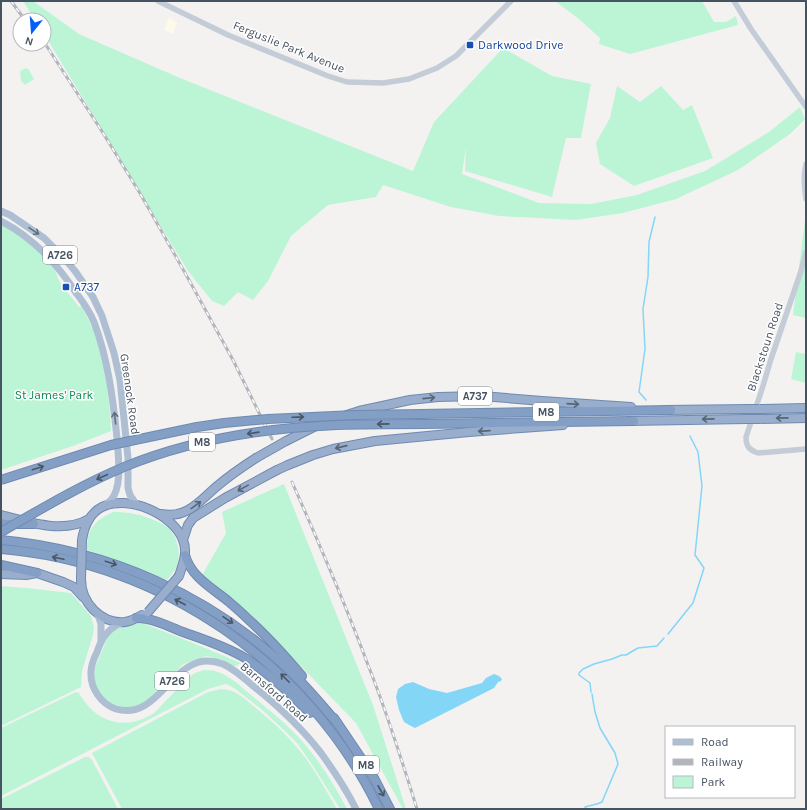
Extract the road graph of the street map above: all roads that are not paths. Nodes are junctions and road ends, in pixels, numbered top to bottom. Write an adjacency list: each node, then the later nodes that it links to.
1 (158, 1): 2 (street, Ferguslie Park Avenue)
2 (511, 1)
3 (734, 1): 4 (street)
4 (806, 107)
5 (806, 164): 6 (street)
6 (806, 199)
7 (1, 211): 16 (main road, Greenock Road / A726, one-way to 16)
8 (1, 221): 17 (main road, Greenock Road / A726, one-way to 8)
9 (806, 252): 14 (street, Blackstoun Road)
10 (806, 408): 11 (highway, A737, bridge)
11 (671, 410): 15 (highway, M8, one-way to 11, bridge); 18 (highway, A737, one-way to 11, bridge)
12 (806, 418): 13 (highway, one-way to 13, bridge)
13 (634, 420): 23 (highway, M8, one-way to 23, bridge); 25 (highway, one-way to 25, bridge)
14 (806, 449)
15 (1, 480)
16 (136, 504): 17 (highway, A726); 18 (highway, A726)
17 (102, 507): 20 (highway, A726)
18 (160, 514): 25 (highway, A726)
19 (1, 515): 22 (highway)
20 (90, 518): 22 (highway); 31 (highway, A726, bridge)
21 (1, 524): 22 (highway)
22 (34, 524)
23 (1, 532)
24 (1, 540): 36 (highway, M8, one-way to 36)
25 (183, 540): 27 (highway, A726)
26 (1, 549): 37 (highway, M8, one-way to 26)
27 (185, 555): 33 (highway, A726, bridge); 36 (highway, M8)
28 (1, 565): 29 (highway)
29 (37, 573): 30 (highway); 31 (highway)
30 (1, 574)
31 (85, 599): 32 (highway, A726)
32 (98, 614): 34 (highway, A726); 35 (main road, Barnsford Road / A726)
33 (136, 618): 34 (highway, A726); 37 (highway, M8)
34 (124, 622): 35 (main road, Barnsford Road / A726)
35 (101, 641): 38 (main road, Barnsford Road / A726)
36 (337, 723): 40 (highway, M8, one-way to 40)
37 (338, 739): 39 (highway, M8)
38 (356, 809)
39 (379, 809)
40 (390, 809)

